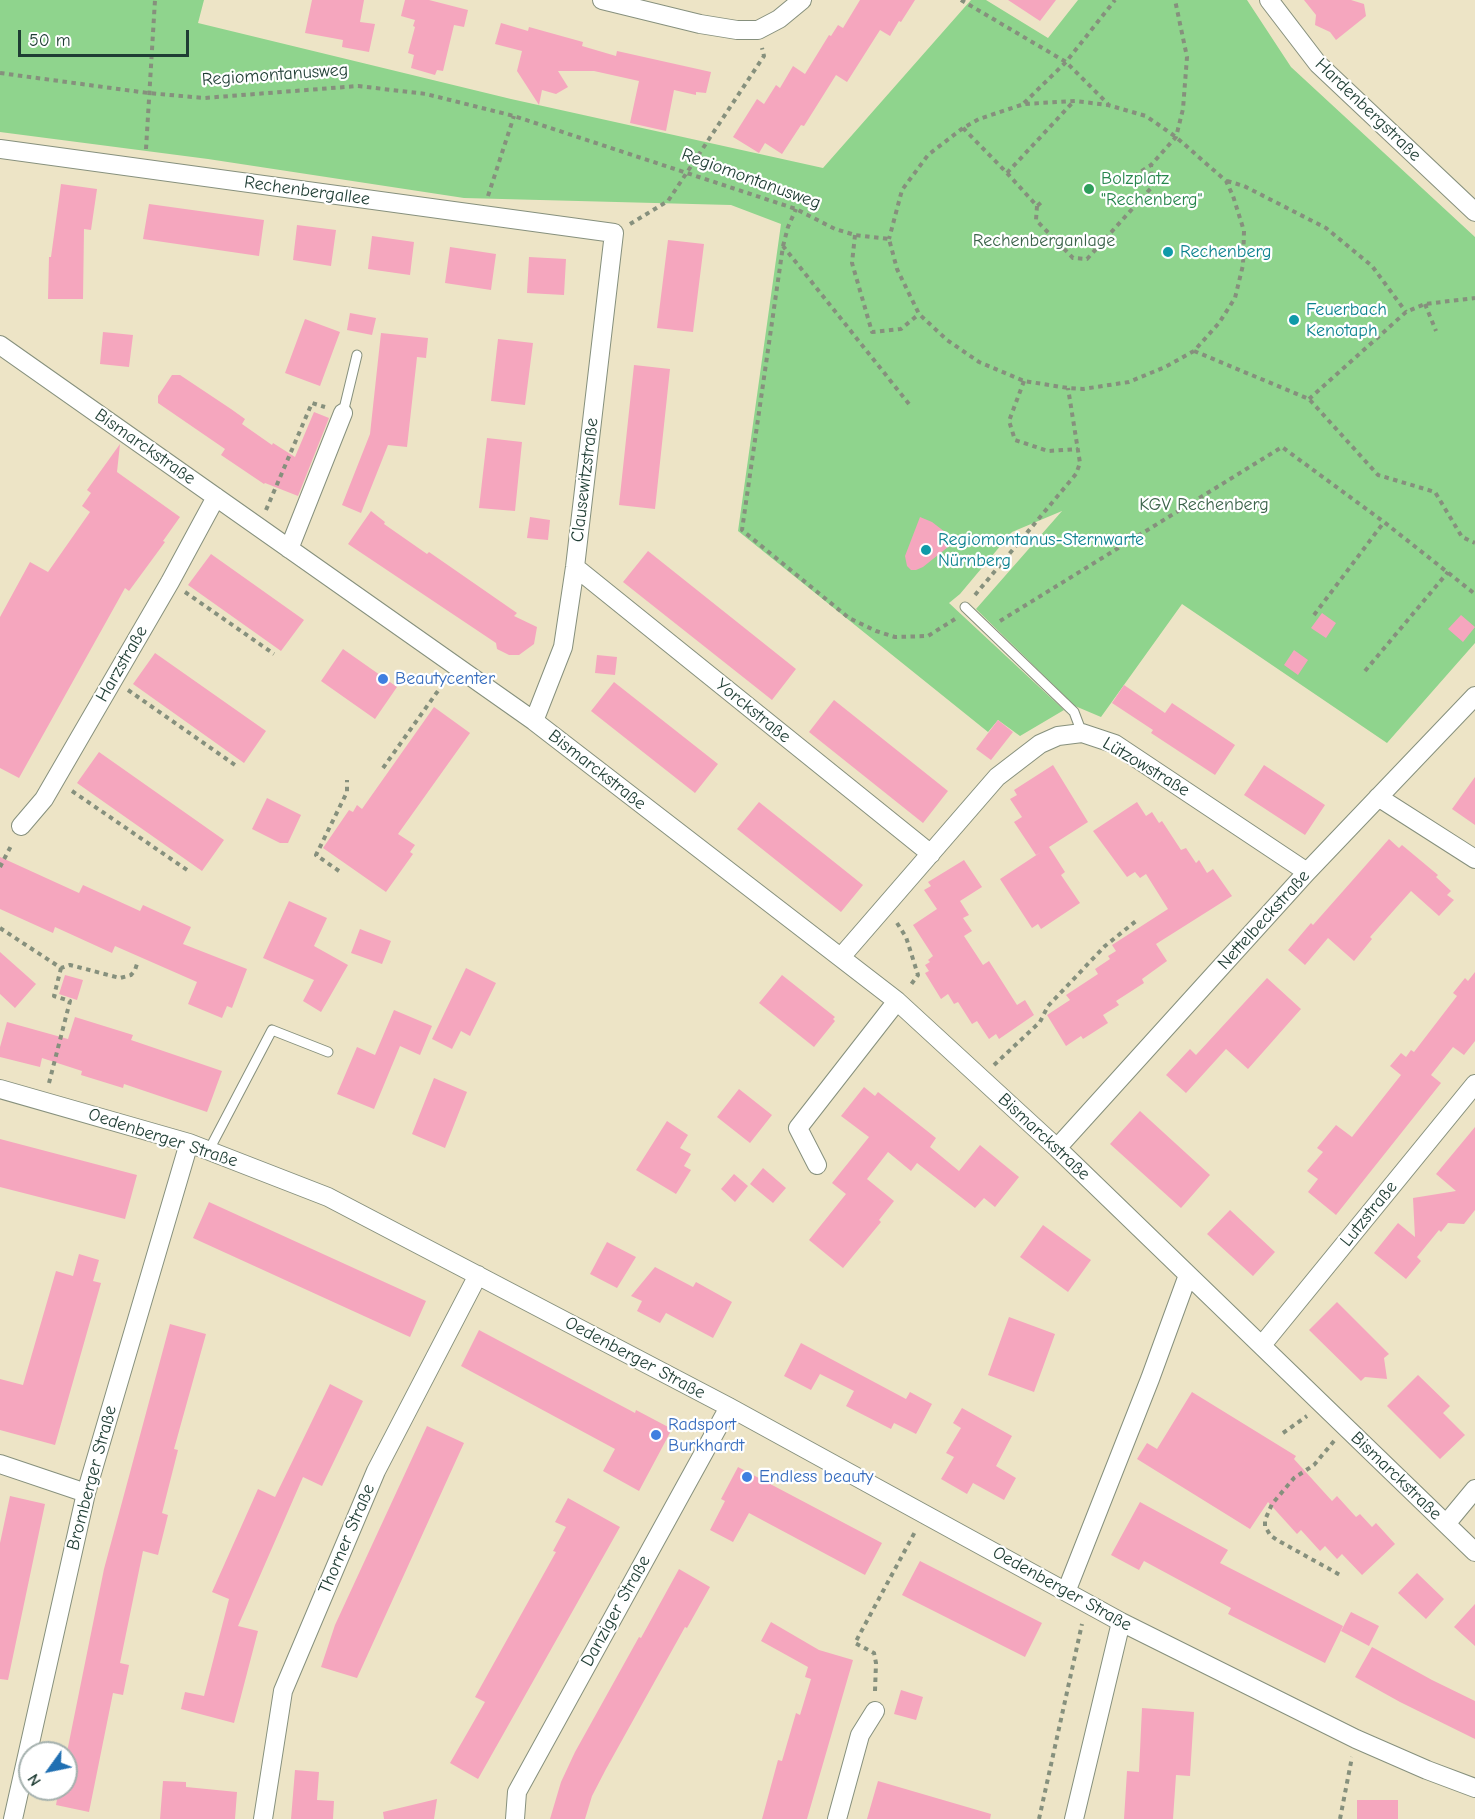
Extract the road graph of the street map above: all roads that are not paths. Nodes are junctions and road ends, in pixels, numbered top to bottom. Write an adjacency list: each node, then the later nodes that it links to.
1 (602, 0): 2 (street)
2 (802, 0)
3 (1269, 0): 5 (street, Hardenbergstraße)
4 (0, 149): 6 (street, Rechenbergallee)
5 (1475, 212)
6 (614, 233): 12 (street, Clausewitzstraße)
7 (0, 345): 10 (street, Bismarckstraße)
8 (357, 355): 9 (lane)
9 (343, 413): 11 (street)
10 (216, 496): 11 (street, Bismarckstraße); 18 (street, Harzstraße)
11 (289, 549): 15 (street, Bismarckstraße)
12 (575, 567): 15 (street, Clausewitzstraße); 19 (street, Yorckstraße)
13 (965, 607): 16 (lane)
14 (1475, 696): 17 (street, Nettelbeckstraße)
15 (534, 721): 22 (street, Bismarckstraße)
16 (1082, 733): 19 (street, Lützowstraße); 21 (street, Lützowstraße)
17 (1378, 797): 20 (street); 21 (street, Nettelbeckstraße)
18 (21, 826)
19 (931, 854): 22 (street, Lützowstraße)
20 (1475, 859)
21 (1307, 872): 28 (street, Nettelbeckstraße)
22 (841, 957): 23 (street, Bismarckstraße)
23 (897, 1001): 28 (street, Bismarckstraße); 30 (street)
24 (328, 1052): 29 (lane)
25 (1475, 1084): 33 (street, Lutzstraße)
26 (0, 1089): 27 (street, Oedenberger Straße)
27 (189, 1143): 29 (street, Oedenberger Straße); 37 (street, Bromberger Straße)
28 (1057, 1148): 32 (street, Bismarckstraße)
29 (209, 1150): 31 (street, Oedenberger Straße)
30 (817, 1165)
31 (478, 1275): 34 (street, Oedenberger Straße); 45 (street, Thorner Straße)
32 (1188, 1275): 33 (street, Bismarckstraße); 40 (street)
33 (1262, 1345): 38 (street, Bismarckstraße)
34 (729, 1407): 40 (street, Oedenberger Straße); 46 (street, Danziger Straße)
35 (0, 1464): 37 (street)
36 (1475, 1489): 38 (street)
37 (86, 1493): 44 (street, Bromberger Straße)
38 (1446, 1524): 39 (street, Bismarckstraße)
39 (1475, 1552)
40 (1066, 1592): 41 (street, Oedenberger Straße)
41 (1121, 1622): 43 (street, Oedenberger Straße); 48 (street)
42 (874, 1712): 47 (street)
43 (1475, 1788)
44 (13, 1819)
45 (263, 1819)
46 (515, 1819)
47 (837, 1819)
48 (1074, 1819)

